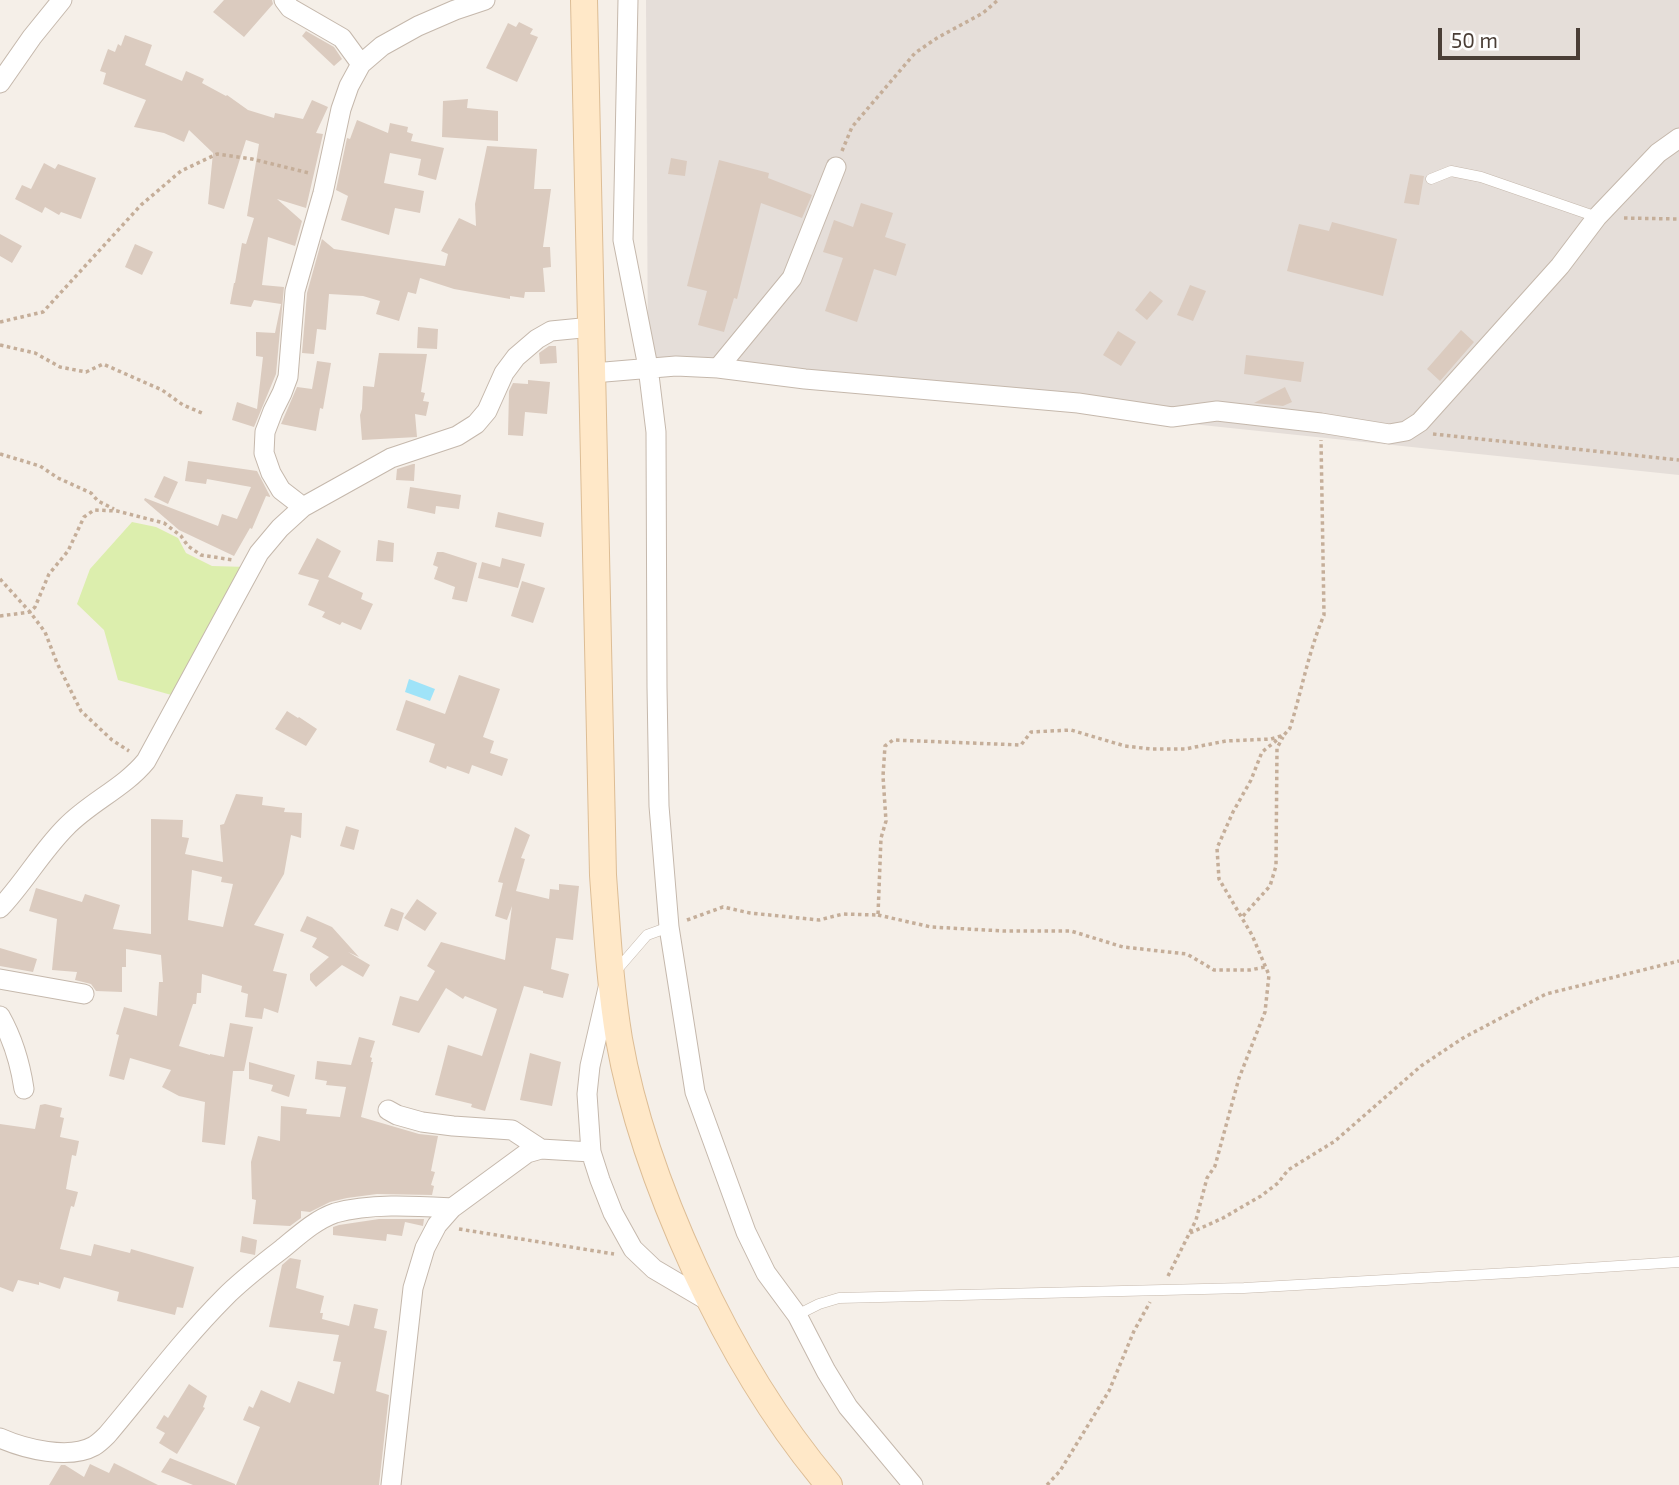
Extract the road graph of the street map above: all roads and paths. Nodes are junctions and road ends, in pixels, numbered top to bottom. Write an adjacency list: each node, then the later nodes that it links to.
1 (62, 0): 8 (street)
2 (284, 0): 7 (street)
3 (485, 0): 7 (street)
4 (584, 0): 16 (main road)
5 (628, 0): 18 (street)
6 (998, 0): 10 (path)
7 (361, 64): 11 (street)
8 (0, 83)
9 (1679, 138): 13 (street)
10 (836, 167): 19 (street)
11 (327, 176): 15 (path); 26 (street)
12 (1431, 179): 13 (lane)
13 (1597, 216): 14 (path); 23 (street)
14 (1679, 219)
15 (0, 322)
16 (592, 327): 20 (main road); 26 (street)
17 (0, 345): 21 (path)
18 (648, 367): 19 (street); 20 (street); 37 (street)
19 (718, 368): 22 (street)
20 (593, 373): 40 (main road)
21 (202, 413)
22 (1321, 423): 23 (street); 32 (path)
23 (1406, 431): 25 (path)
24 (0, 454): 27 (path)
25 (1679, 460)
26 (303, 508): 28 (street)
27 (117, 511): 28 (path); 30 (path)
28 (258, 553): 33 (street)
29 (0, 579): 30 (path)
30 (30, 612): 31 (path); 33 (path)
31 (0, 616)
32 (1284, 735): 35 (path); 36 (path); 36 (path)
33 (146, 761): 34 (street)
34 (0, 908)
35 (878, 915): 37 (path); 39 (path)
36 (1242, 917): 39 (path)
37 (669, 927): 40 (lane); 55 (street)
38 (1679, 961): 50 (path)
39 (1265, 967): 50 (path)
40 (610, 978): 47 (street); 54 (main road)
41 (0, 979): 42 (street)
42 (84, 994)
43 (0, 1016): 44 (street)
44 (24, 1089)
45 (388, 1110): 46 (street)
46 (541, 1149): 47 (street); 48 (street)
47 (591, 1152): 51 (street)
48 (452, 1208): 49 (street); 56 (street)
49 (437, 1225): 51 (path); 57 (street)
50 (1190, 1233): 53 (path)
51 (644, 1259): 54 (street)
52 (1679, 1262): 53 (lane)
53 (1161, 1290): 55 (lane); 60 (path)
54 (710, 1302): 58 (main road)
55 (797, 1315): 59 (street)
56 (0, 1438)
57 (391, 1485)
58 (829, 1485)
59 (913, 1485)
60 (1047, 1485)

